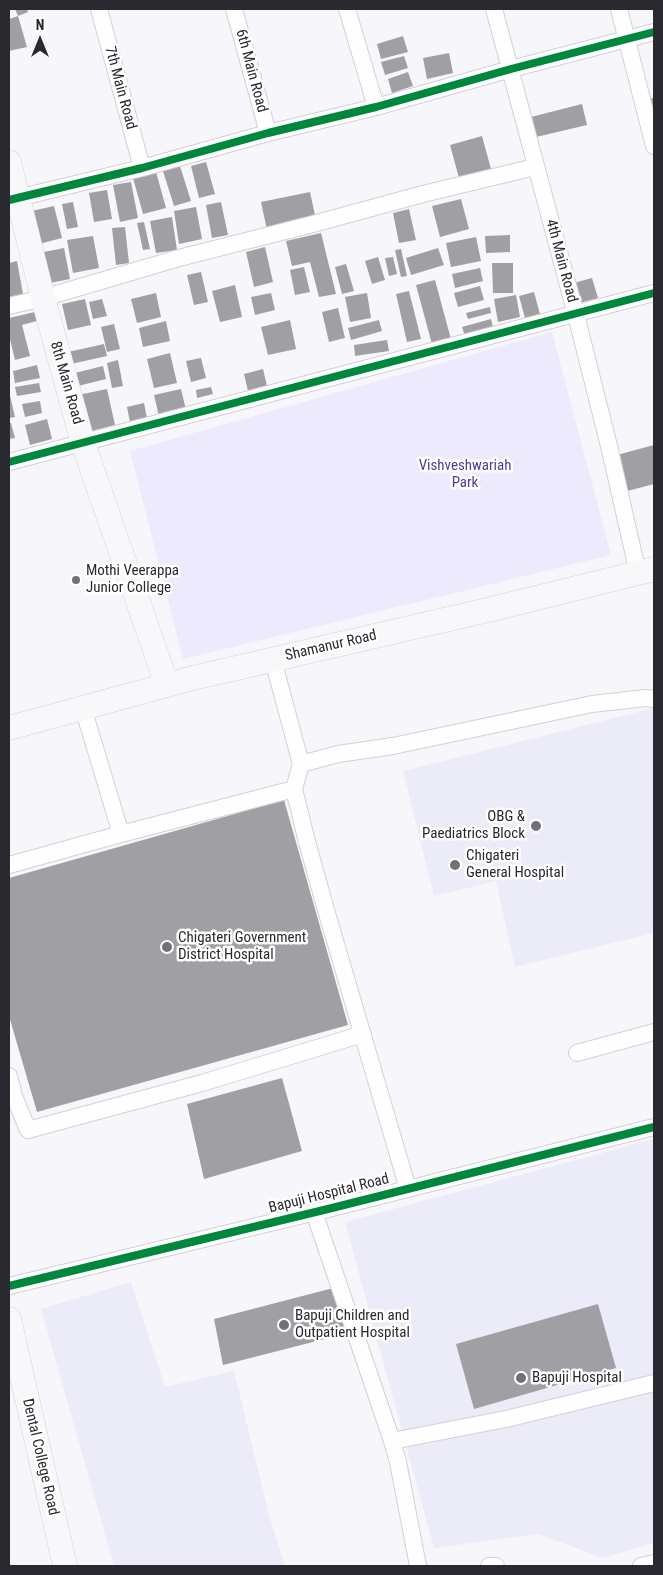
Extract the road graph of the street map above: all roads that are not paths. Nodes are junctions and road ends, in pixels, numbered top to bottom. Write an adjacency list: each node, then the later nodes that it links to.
1 (99, 9): 14 (street, 7th Main Road)
2 (234, 9): 10 (street, 6th Main Road)
3 (347, 9): 9 (street)
4 (494, 9): 8 (street, 4th Main Road)
5 (619, 9): 7 (street)
6 (654, 32): 7 (street)
7 (628, 39): 8 (street); 11 (street)
8 (511, 69): 9 (street); 13 (street, 4th Main Road)
9 (376, 107): 10 (street)
10 (268, 133): 14 (street)
11 (654, 146)
12 (9, 162): 15 (street, 8th Main Road)
13 (535, 167): 17 (street); 19 (street, 4th Main Road)
14 (142, 168): 15 (street)
15 (14, 199): 17 (street, 8th Main Road)
16 (654, 294): 19 (street)
17 (43, 298): 18 (street); 20 (street, 8th Main Road)
18 (9, 306)
19 (576, 315): 20 (street); 22 (street, 4th Main Road)
20 (83, 443): 21 (street); 24 (street, 8th Main Road)
21 (9, 462)
22 (646, 571): 23 (street, Shamanur Road)
23 (273, 660): 24 (street, Shamanur Road); 28 (street)
24 (166, 685): 26 (street, Shamanur Road)
25 (654, 699): 28 (street)
26 (82, 708): 27 (street, Shamanur Road); 30 (street)
27 (9, 728)
28 (301, 764): 29 (street)
29 (294, 789): 30 (street); 33 (street)
30 (121, 834): 31 (street)
31 (9, 865)
32 (654, 1032): 34 (street)
33 (363, 1034): 35 (street); 37 (street)
34 (576, 1053)
35 (9, 1076)
36 (654, 1127): 37 (street, Bapuji Hospital Road)
37 (408, 1189): 38 (street, Bapuji Hospital Road)
38 (314, 1212): 39 (street, Bapuji Hospital Road); 43 (street)
39 (9, 1286)
40 (9, 1319): 41 (street, Dental College Road)
41 (12, 1354): 45 (street, Dental College Road)
42 (654, 1383): 43 (street)
43 (392, 1441): 46 (street)
44 (654, 1563): 49 (street)
45 (65, 1566)
46 (418, 1566)
47 (488, 1566): 48 (street)
48 (496, 1566)
49 (641, 1566)

